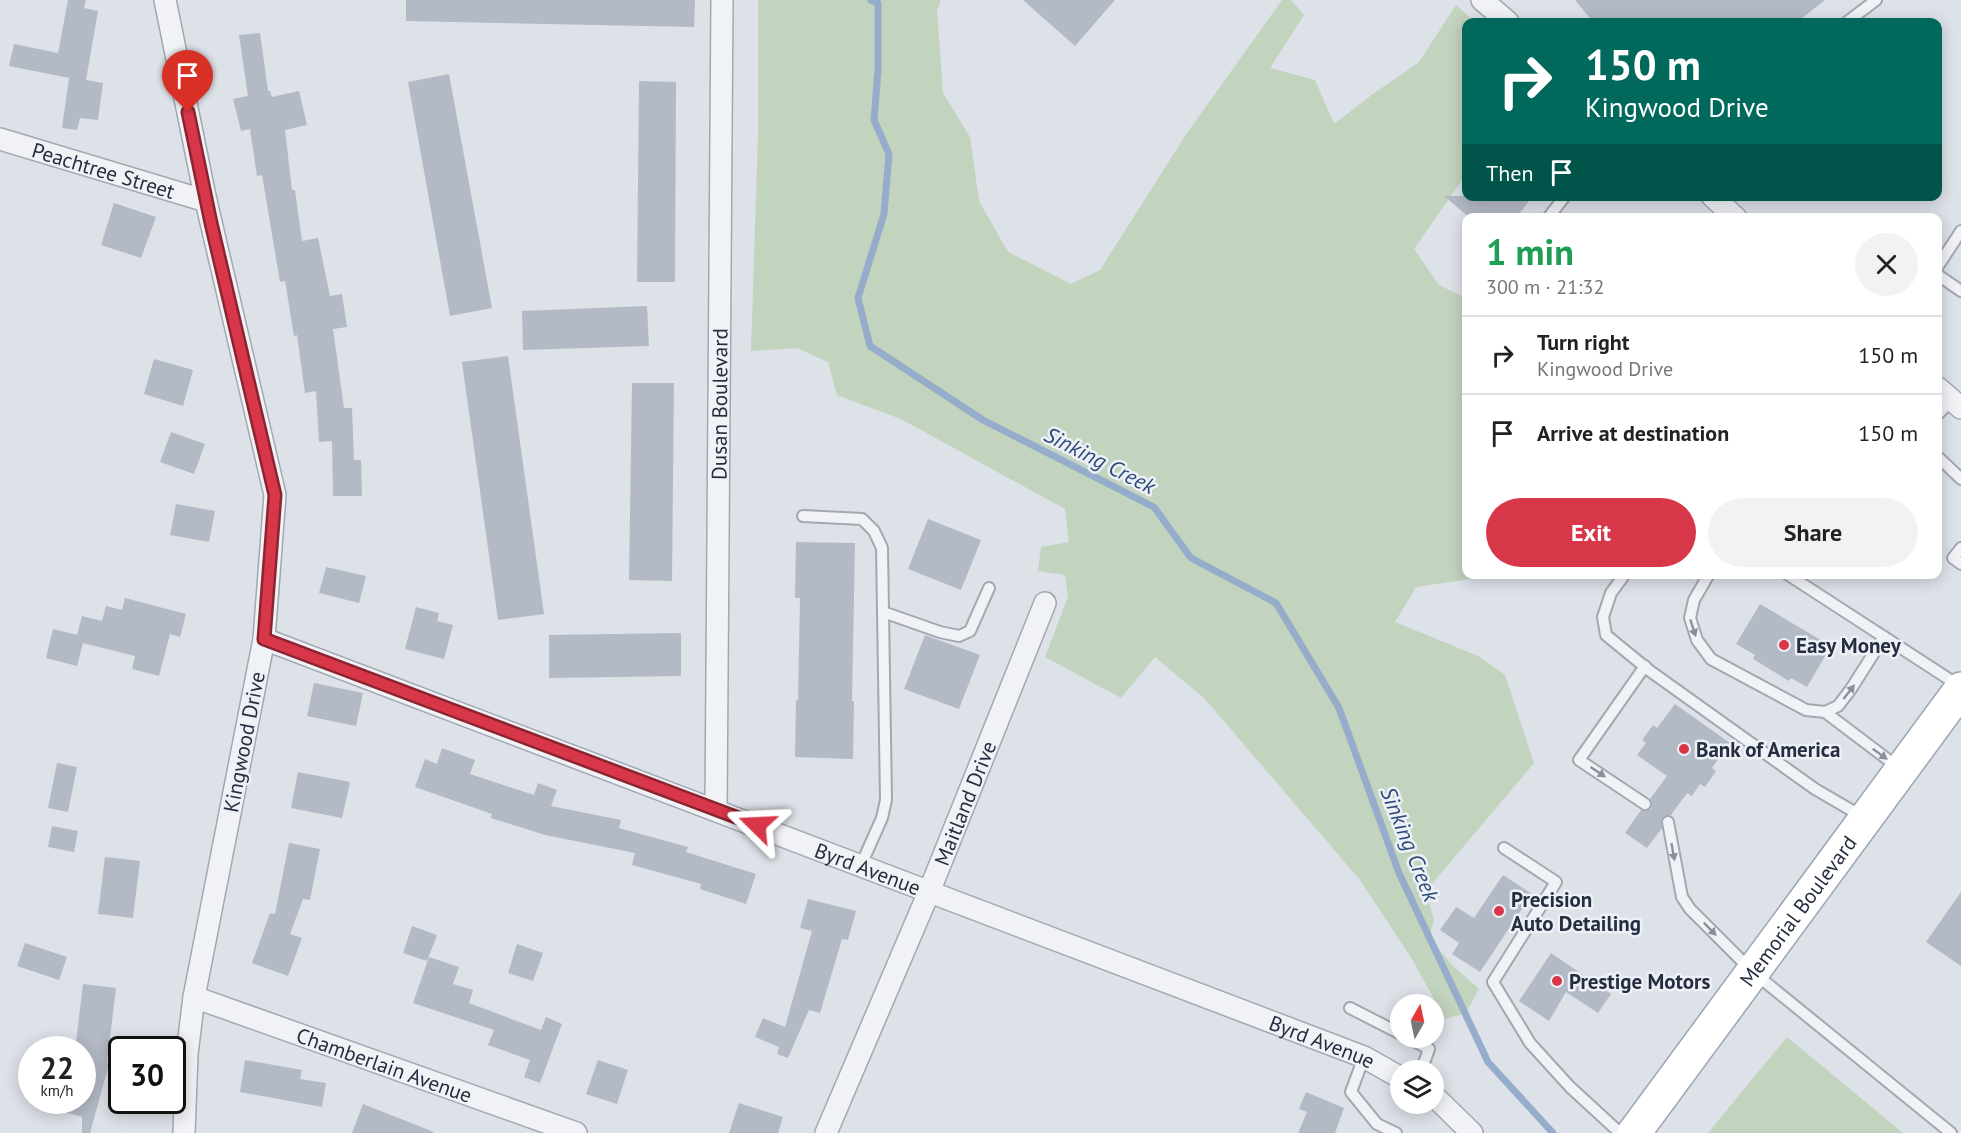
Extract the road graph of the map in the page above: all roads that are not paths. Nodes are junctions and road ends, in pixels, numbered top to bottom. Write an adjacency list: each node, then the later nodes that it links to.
1 (165, 0): 8 (street, Kingwood Drive)
2 (722, 0): 35 (street, Dusan Boulevard)
3 (1482, 0): 5 (street)
4 (1876, 0): 6 (lane)
5 (1503, 18)
6 (1852, 18)
7 (0, 139): 8 (street, Peachtree Street)
8 (206, 201): 29 (street, Kingwood Drive)
9 (1561, 201): 11 (lane)
10 (1717, 201): 12 (street)
11 (1552, 213)
12 (1731, 213)
13 (1961, 231): 14 (lane)
14 (1942, 260)
15 (1942, 278): 16 (lane)
16 (1961, 291)
17 (1942, 461): 18 (lane)
18 (1961, 479)
19 (803, 516): 27 (lane)
20 (1961, 548): 21 (lane)
21 (1961, 564)
22 (1621, 579): 30 (lane)
23 (1706, 579): 32 (lane, one-way to 32)
24 (1795, 579): 28 (lane)
25 (989, 588): 27 (lane)
26 (1045, 603): 40 (street, Maitland Drive)
27 (883, 612): 39 (lane)
28 (1884, 637): 31 (lane); 32 (lane, one-way to 28)
29 (264, 639): 35 (street, Byrd Avenue); 42 (street, Kingwood Drive)
30 (1644, 666): 34 (lane, one-way to 34); 36 (lane)
31 (1961, 688): 33 (main road, Memorial Boulevard)
32 (1825, 712): 33 (lane, one-way to 33)
33 (1902, 770): 36 (main road, Memorial Boulevard)
34 (1645, 804)
35 (716, 809): 39 (street, Byrd Avenue)
36 (1866, 819): 41 (main road, Memorial Boulevard)
37 (1668, 822): 41 (lane, one-way to 41)
38 (1504, 848): 53 (lane)
39 (861, 865): 40 (street, Byrd Avenue)
40 (929, 892): 45 (street, Byrd Avenue); 50 (street, Maitland Drive)
41 (1753, 972): 54 (main road, Memorial Boulevard); 55 (lane)
42 (194, 997): 48 (street, Kingwood Drive); 49 (street, Chamberlain Avenue)
43 (1350, 1008): 44 (lane)
44 (1390, 1028)
45 (1364, 1057): 46 (street, Byrd Avenue); 51 (lane)
46 (1390, 1072)
47 (1444, 1106): 52 (street)
48 (184, 1133)
49 (576, 1133)
50 (826, 1133)
51 (1396, 1133)
52 (1472, 1133)
53 (1620, 1133)
54 (1635, 1133)
55 (1951, 1133)

